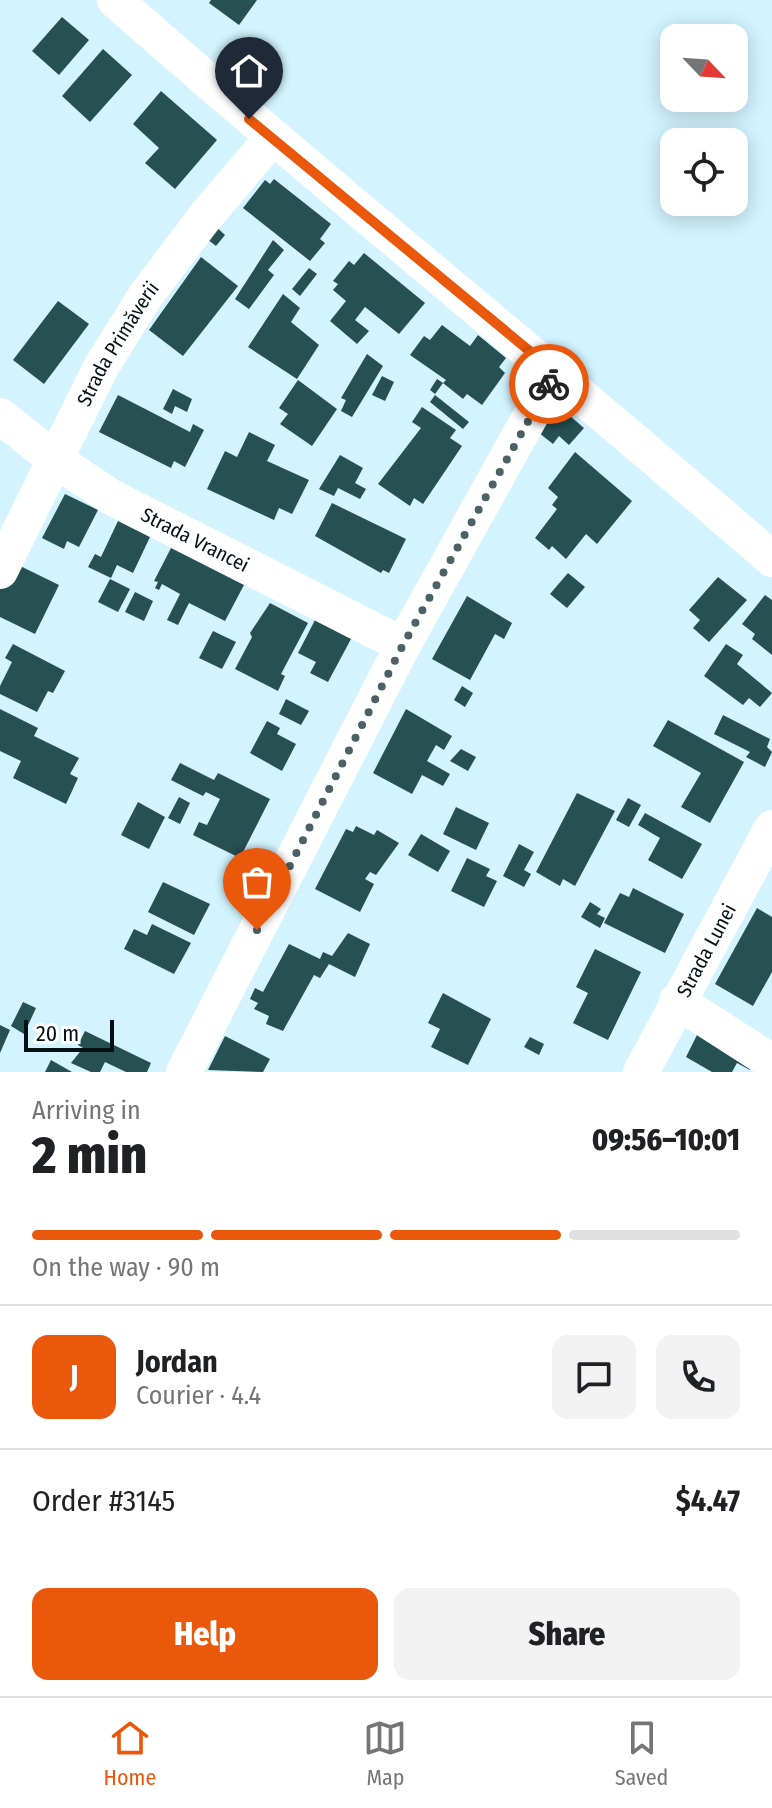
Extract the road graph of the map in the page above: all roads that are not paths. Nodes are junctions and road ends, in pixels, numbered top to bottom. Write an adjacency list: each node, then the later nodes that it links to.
1 (115, 0): 2 (street)
2 (272, 138): 3 (street); 5 (street, Strada Primăverii)
3 (555, 372): 6 (street); 8 (street)
4 (0, 416): 5 (street, Strada Vrancei)
5 (57, 461): 7 (street, Strada Primăverii); 8 (street, Strada Vrancei)
6 (771, 556)
7 (0, 571)
8 (403, 645): 12 (street)
9 (772, 828): 10 (street, Strada Lunei)
10 (677, 1001): 11 (street); 13 (street, Strada Lunei)
11 (772, 1062)
12 (184, 1072)
13 (641, 1072)

